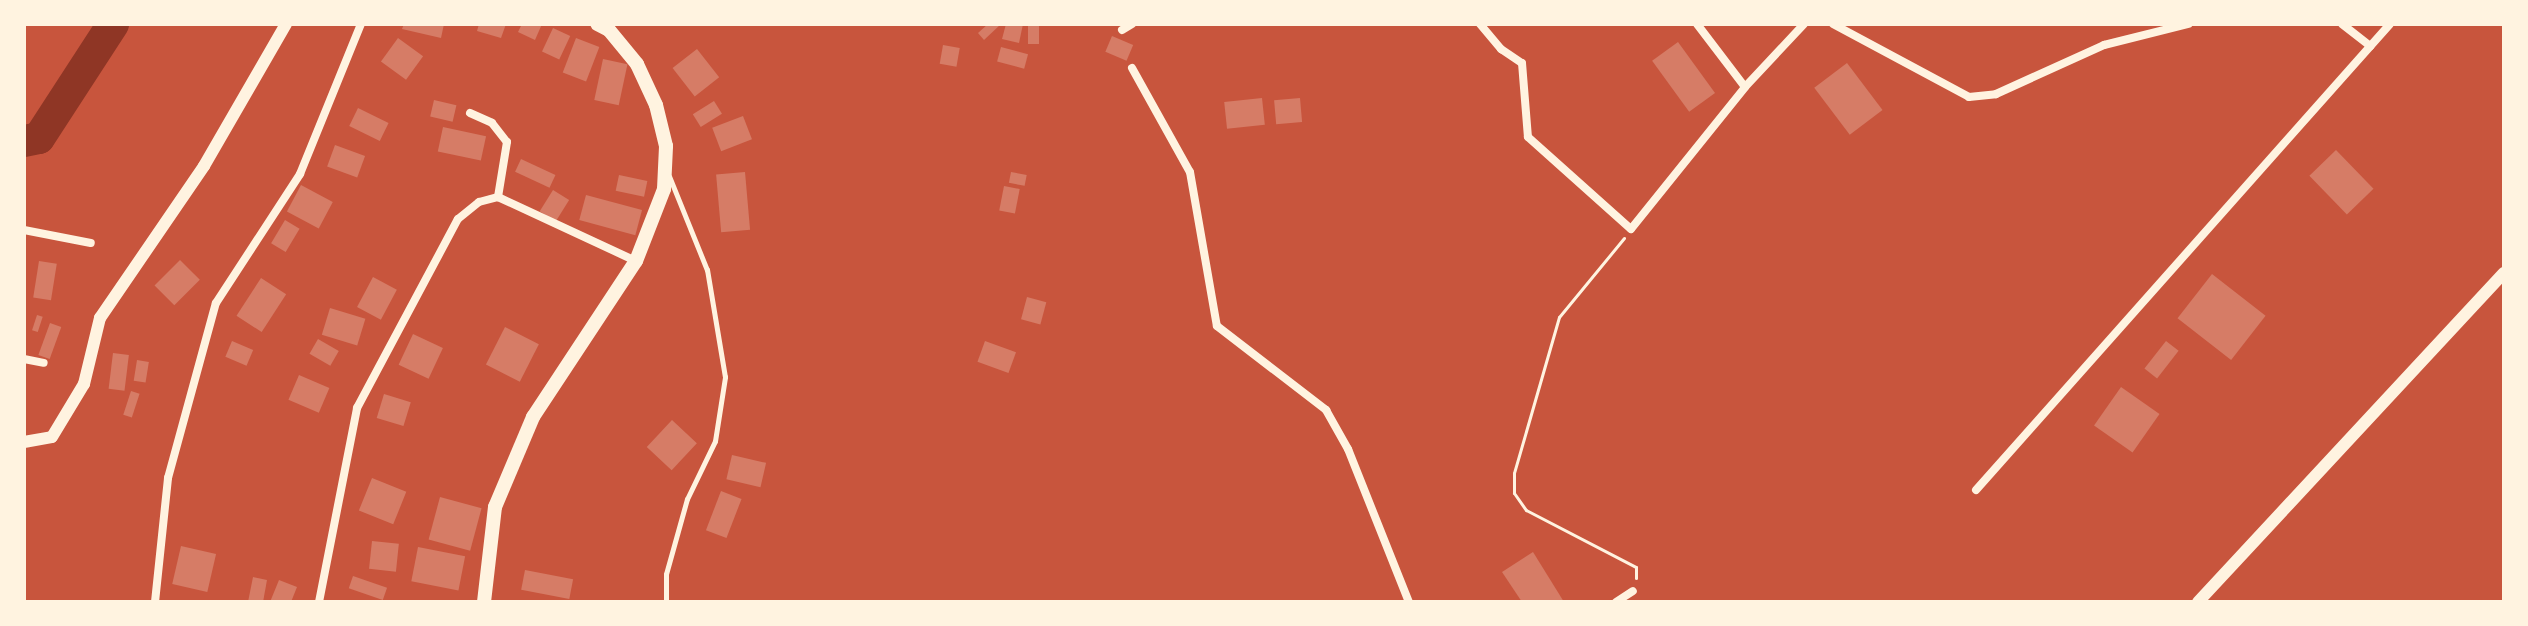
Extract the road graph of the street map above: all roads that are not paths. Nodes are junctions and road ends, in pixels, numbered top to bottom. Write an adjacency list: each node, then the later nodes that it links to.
1 (286, 24): 25 (street)
2 (361, 24): 28 (street)
3 (597, 24): 17 (main road)
4 (1132, 24): 12 (street)
5 (1480, 24): 15 (street)
6 (1697, 24): 15 (street)
7 (1804, 24): 15 (street)
8 (1833, 24): 9 (street)
9 (2188, 24)
10 (2342, 24): 13 (street)
11 (2390, 24): 13 (street)
12 (1122, 30)
13 (2370, 46): 26 (street)
14 (1132, 68): 32 (street)
15 (1745, 87)
16 (470, 113): 18 (street)
17 (665, 168): 21 (main road); 31 (lane)
18 (498, 197): 21 (street); 29 (street)
19 (24, 230): 20 (street)
20 (91, 243)
21 (636, 261): 30 (main road)
22 (2504, 273): 34 (street)
23 (24, 359): 24 (street)
24 (44, 363)
25 (24, 442)
26 (1976, 490)
27 (1633, 591): 33 (street)
28 (155, 602)
29 (319, 602)
30 (484, 602)
31 (666, 602)
32 (1409, 602)
33 (1616, 602)
34 (2198, 602)

